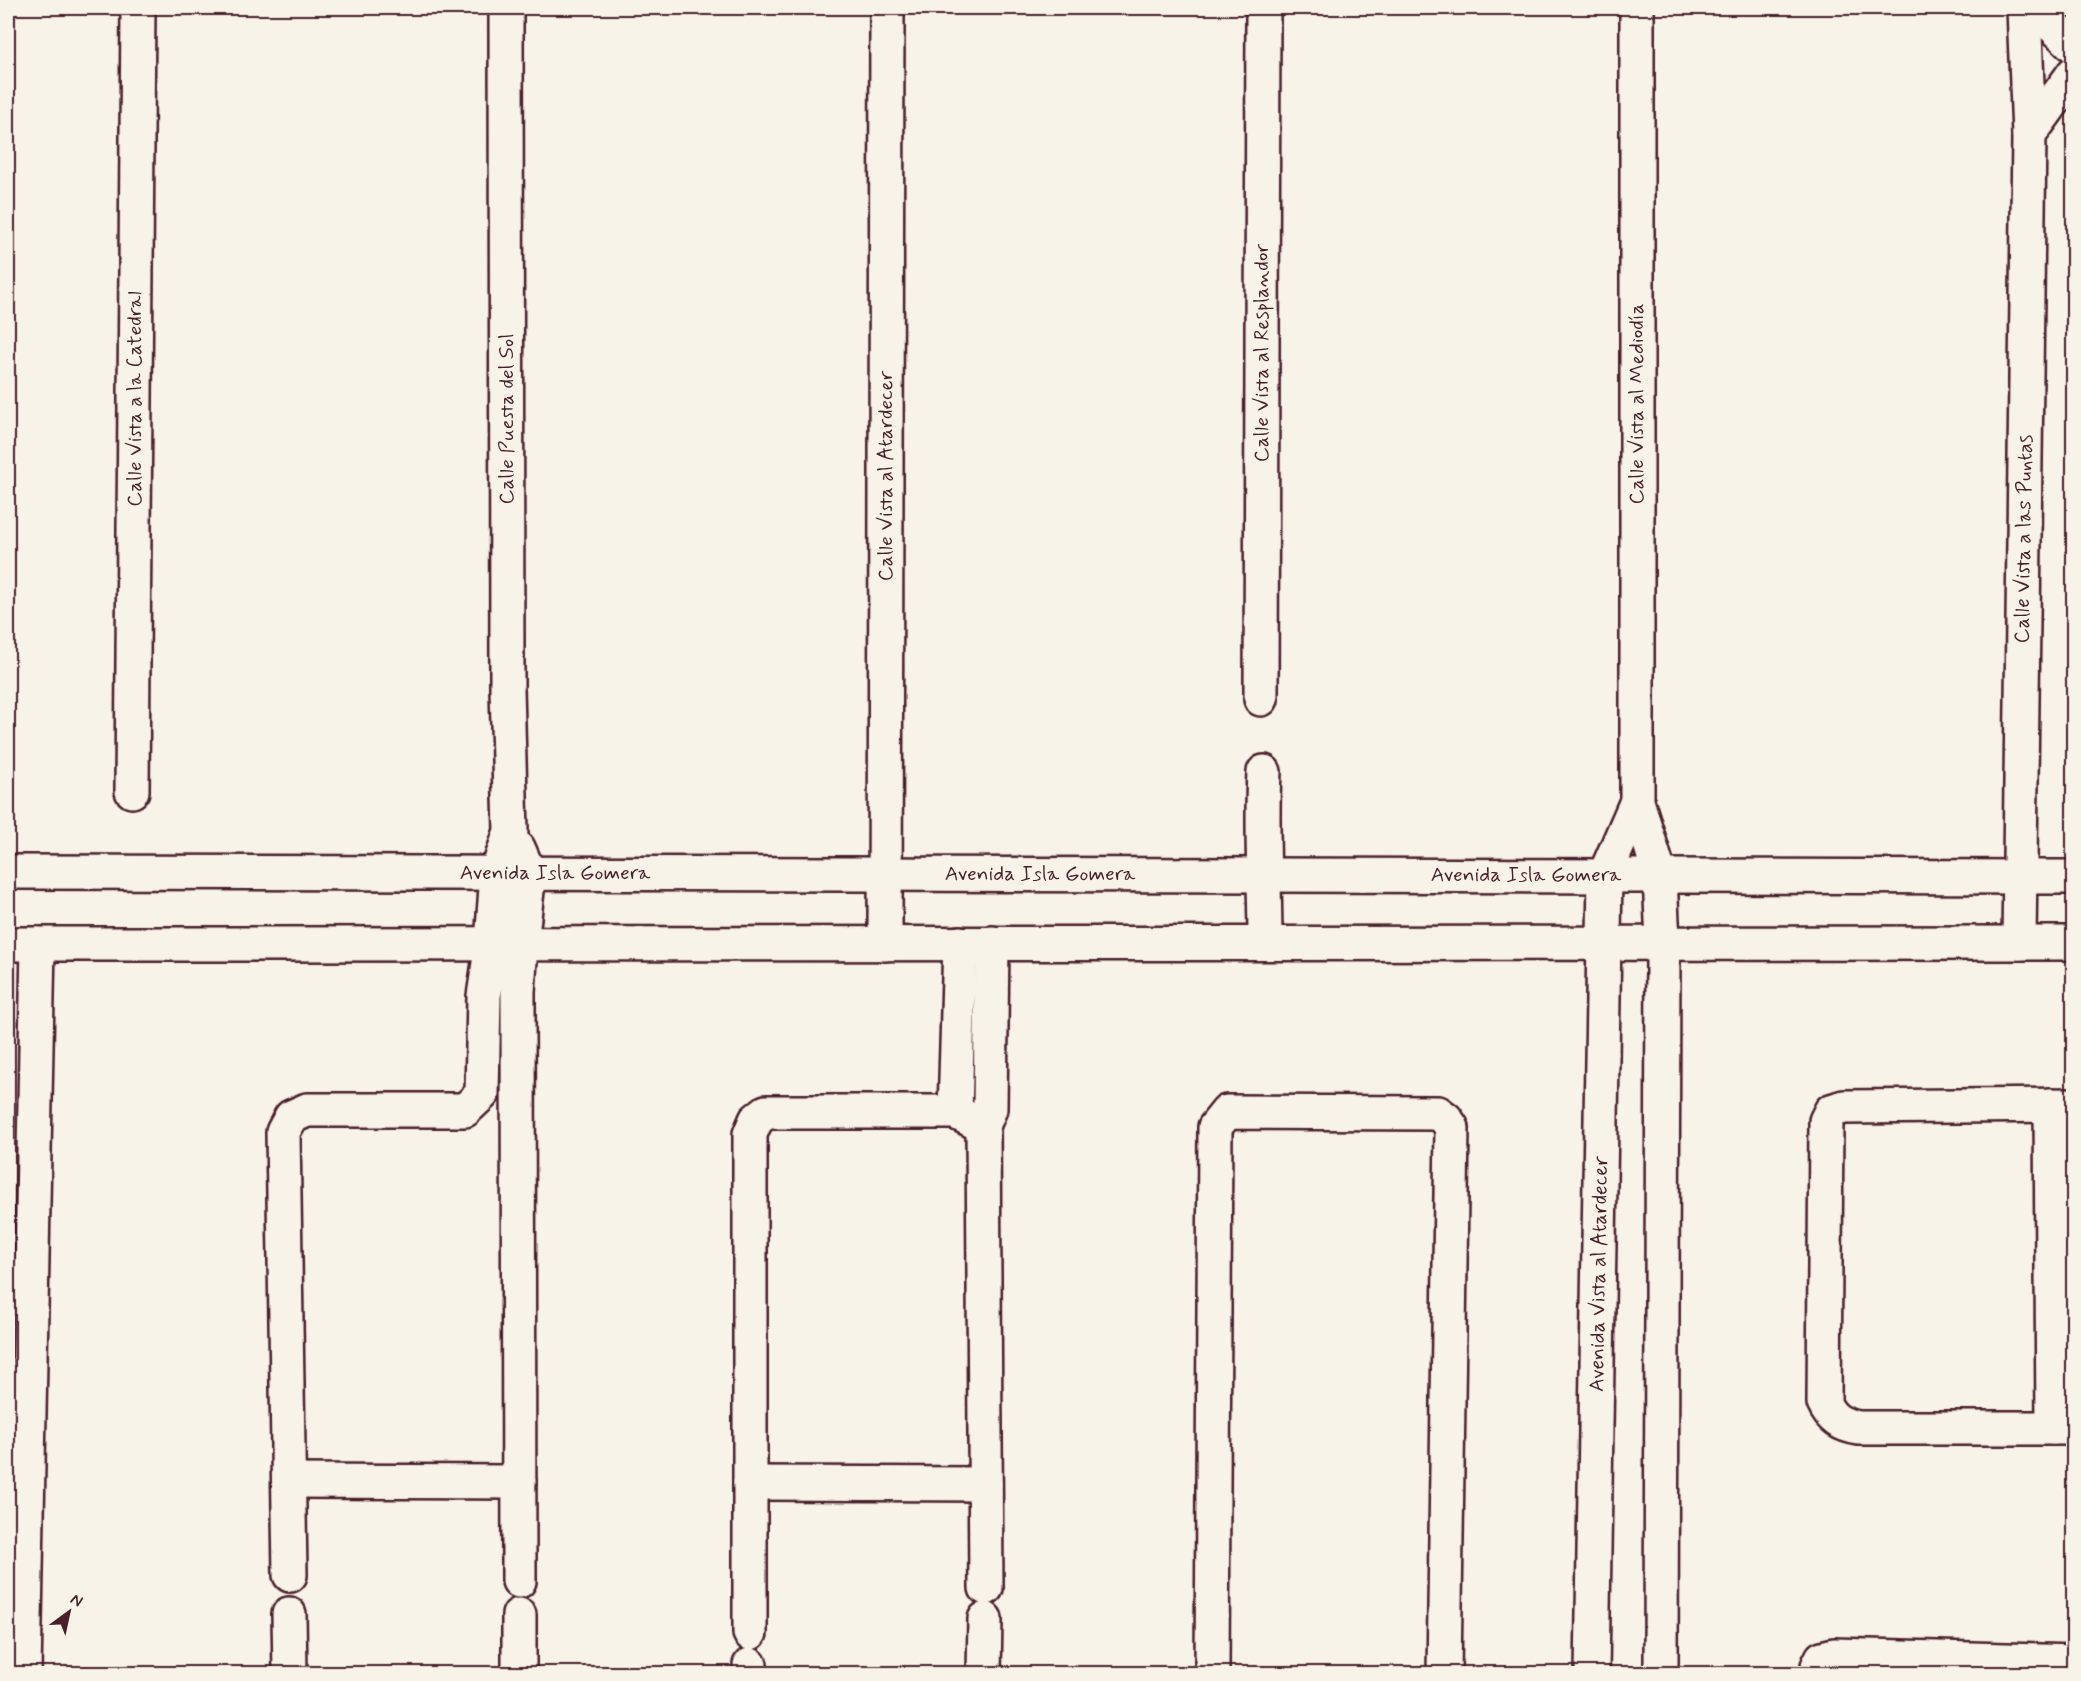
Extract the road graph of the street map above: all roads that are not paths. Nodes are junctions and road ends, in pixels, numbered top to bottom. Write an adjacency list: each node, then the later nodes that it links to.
1 (138, 8): 13 (street, Calle Vista a la Catedral)
2 (506, 8): 16 (street, Calle Puesta del Sol)
3 (887, 8): 17 (street, Calle Vista al Atardecer)
4 (1263, 8): 11 (street, Calle Vista al Resplandor)
5 (1637, 8): 14 (street, Calle Vista al Mediodía)
6 (2024, 8): 10 (street, Calle Vista a las Puntas)
7 (2034, 8): 8 (street)
8 (2073, 46)
9 (2073, 73): 10 (street)
10 (2030, 135): 21 (street, Calle Vista a las Puntas)
11 (1261, 699)
12 (1264, 772): 18 (street)
13 (132, 791)
14 (1637, 801): 19 (street, Calle Vista al Mediodía); 20 (street, Calle Vista al Mediodía)
15 (8, 872): 16 (street, Avenida Isla Gomera)
16 (513, 873): 17 (street, Avenida Isla Gomera); 31 (street)
17 (885, 874): 18 (street, Avenida Isla Gomera); 32 (street, Calle Vista al Atardecer)
18 (1265, 875): 19 (street, Avenida Isla Gomera); 25 (street)
19 (1605, 876): 20 (street, Avenida Isla Gomera); 26 (street, Avenida Vista al Atardecer)
20 (1660, 876): 21 (street, Avenida Isla Gomera); 27 (street)
21 (2019, 877): 22 (street, Avenida Isla Gomera); 28 (street, Calle Vista a las Puntas)
22 (2073, 877)
23 (960, 943): 24 (street); 32 (street); 34 (street)
24 (992, 943): 25 (street); 34 (street)
25 (1265, 943): 26 (street)
26 (1604, 943): 27 (street); 52 (street, Avenida Vista al Atardecer)
27 (1663, 943): 28 (street); 53 (street)
28 (2019, 943): 29 (street)
29 (2073, 943)
30 (22, 944): 31 (street); 46 (street)
31 (506, 944): 32 (street); 36 (street); 37 (street)
32 (885, 944)
33 (2062, 1105): 35 (street); 35 (street)
34 (976, 1116): 38 (street); 39 (street)
35 (2063, 1428)
36 (289, 1481): 37 (street); 40 (street)
37 (519, 1482): 41 (street)
38 (750, 1483): 39 (street); 44 (street)
39 (985, 1484): 49 (street)
40 (290, 1575)
41 (519, 1581)
42 (289, 1614): 47 (street)
43 (519, 1615): 48 (street)
44 (750, 1657)
45 (2060, 1666): 54 (street)
46 (24, 1674)
47 (290, 1674)
48 (519, 1674)
49 (984, 1674)
50 (1212, 1674): 51 (street)
51 (1444, 1674)
52 (1592, 1674)
53 (1661, 1674)
54 (1821, 1674)

